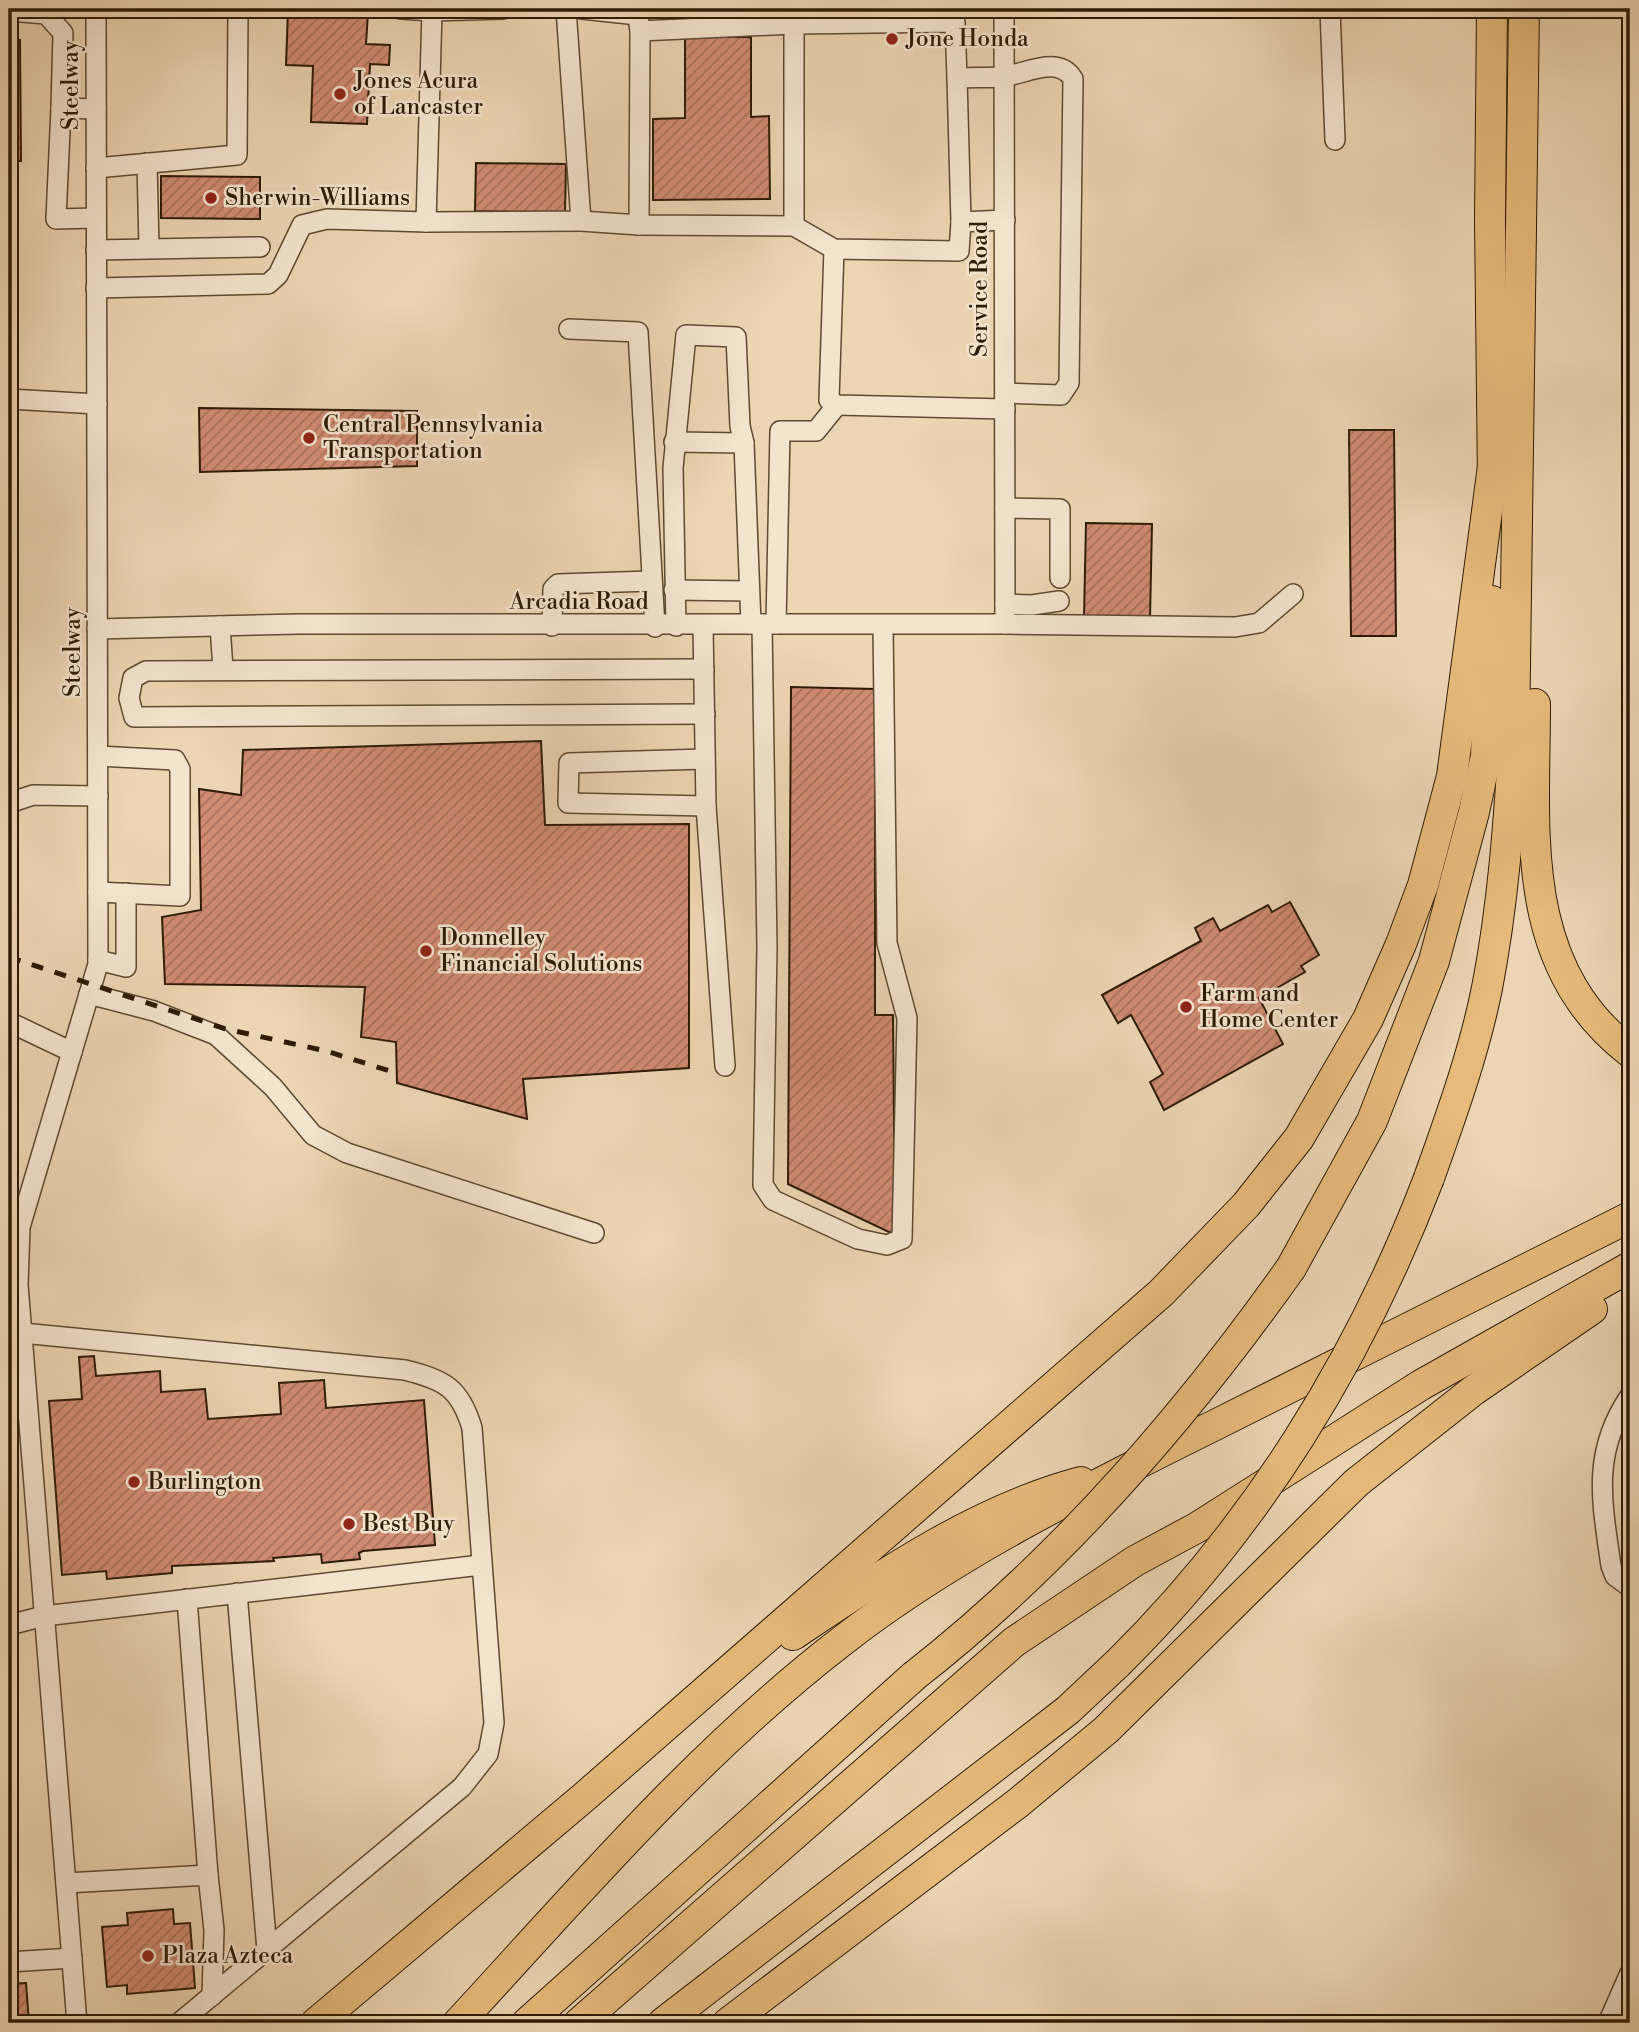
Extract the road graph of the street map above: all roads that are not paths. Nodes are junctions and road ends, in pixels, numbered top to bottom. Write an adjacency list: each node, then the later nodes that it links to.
1 (96, 9): 19 (street, Steelway)
2 (238, 9): 21 (street)
3 (401, 9): 12 (street)
4 (503, 9): 12 (street)
5 (566, 9): 25 (street)
6 (582, 9): 14 (street)
7 (1004, 9): 16 (street, Service Road)
8 (1331, 9): 20 (street)
9 (1492, 9): 42 (highway)
10 (1524, 9): 43 (highway)
11 (9, 11): 18 (street)
12 (432, 11): 26 (street)
13 (896, 16): 15 (street); 17 (street)
14 (639, 18): 15 (street); 28 (street)
15 (798, 19): 29 (street)
16 (1003, 77): 17 (street); 24 (street, Service Road); 37 (street)
17 (957, 78): 27 (street)
18 (61, 108): 19 (street); 23 (street)
19 (96, 109): 22 (street, Steelway)
20 (1335, 140)
21 (147, 163): 22 (street); 30 (street)
22 (96, 169): 23 (street, Steelway)
23 (95, 219): 33 (street, Steelway)
24 (1005, 220): 27 (street); 37 (street, Service Road)
25 (581, 221): 26 (street); 28 (street)
26 (426, 222): 34 (street)
27 (961, 222): 32 (street)
28 (639, 225): 29 (street)
29 (794, 226): 32 (street)
30 (149, 247): 31 (street); 33 (street)
31 (260, 247)
32 (834, 249): 39 (street)
33 (96, 250): 34 (street, Steelway)
34 (96, 288): 38 (street, Steelway)
35 (569, 329): 46 (street)
36 (9, 399): 38 (street)
37 (1005, 401): 39 (street); 44 (street, Service Road)
38 (97, 404): 60 (street, Steelway)
39 (836, 405): 52 (street)
40 (674, 442): 41 (street); 41 (street); 47 (street)
41 (744, 443): 48 (street)
42 (1493, 466): 94 (highway); 106 (highway, bridge)
43 (1517, 487): 77 (highway); 108 (highway, bridge)
44 (1005, 508): 45 (street); 51 (street, Service Road)
45 (1060, 578)
46 (651, 581): 57 (street); 59 (street)
47 (674, 590): 48 (street); 58 (street)
48 (749, 591): 52 (street)
49 (1293, 594): 53 (street, Arcadia Road)
50 (1059, 601): 51 (street)
51 (1005, 604): 53 (street)
52 (763, 624): 54 (street, Arcadia Road); 55 (street, Arcadia Road); 55 (street)
53 (1005, 624): 55 (street, Arcadia Road)
54 (703, 625): 58 (street, Arcadia Road); 62 (street)
55 (883, 625)
56 (220, 626): 57 (street, Arcadia Road); 60 (street, Arcadia Road); 61 (street)
57 (552, 626): 59 (street, Arcadia Road)
58 (676, 626): 59 (street, Arcadia Road)
59 (654, 627)
60 (97, 629): 64 (street, Steelway)
61 (223, 669): 62 (street); 65 (street)
62 (704, 669): 63 (street)
63 (705, 714): 65 (street); 67 (street)
64 (98, 716): 65 (street); 66 (street, Steelway)
65 (134, 717)
66 (98, 756): 68 (street, Steelway); 72 (street)
67 (705, 758): 70 (street); 70 (street)
68 (98, 796): 69 (street); 71 (street, Steelway)
69 (9, 803)
70 (706, 806): 78 (street)
71 (98, 892): 72 (street); 73 (street, Steelway)
72 (126, 893): 73 (street)
73 (98, 960): 74 (street, Steelway)
74 (89, 994): 76 (street, Steelway); 81 (street)
75 (9, 1022): 76 (street)
76 (72, 1052): 79 (street, Steelway)
77 (1630, 1052)
78 (725, 1066)
79 (17, 1206): 84 (street, Steelway)
80 (1630, 1217): 87 (highway)
81 (594, 1233)
82 (1630, 1267): 107 (highway)
83 (1630, 1282): 109 (highway)
84 (13, 1285): 85 (street, Steelway)
85 (22, 1333): 88 (street); 92 (street, Steelway)
86 (1630, 1396): 89 (street)
87 (1126, 1470): 94 (highway); 105 (highway)
88 (481, 1565): 90 (street); 97 (street)
89 (1630, 1587)
90 (237, 1593): 91 (street); 97 (street)
91 (187, 1600): 92 (street); 95 (street)
92 (44, 1616): 93 (street); 96 (street, Steelway)
93 (9, 1625)
94 (688, 1706): 104 (highway)
95 (208, 1875): 96 (street); 101 (street)
96 (66, 1883): 98 (street, Steelway)
97 (267, 1950): 101 (street)
98 (72, 1958): 99 (street); 102 (street, Steelway)
99 (9, 1962)
100 (1630, 1973): 110 (street)
101 (212, 1996): 103 (street)
102 (77, 2023)
103 (179, 2023)
104 (316, 2023)
105 (458, 2023)
106 (527, 2023)
107 (579, 2023)
108 (663, 2023)
109 (728, 2023)
110 (1608, 2023)

